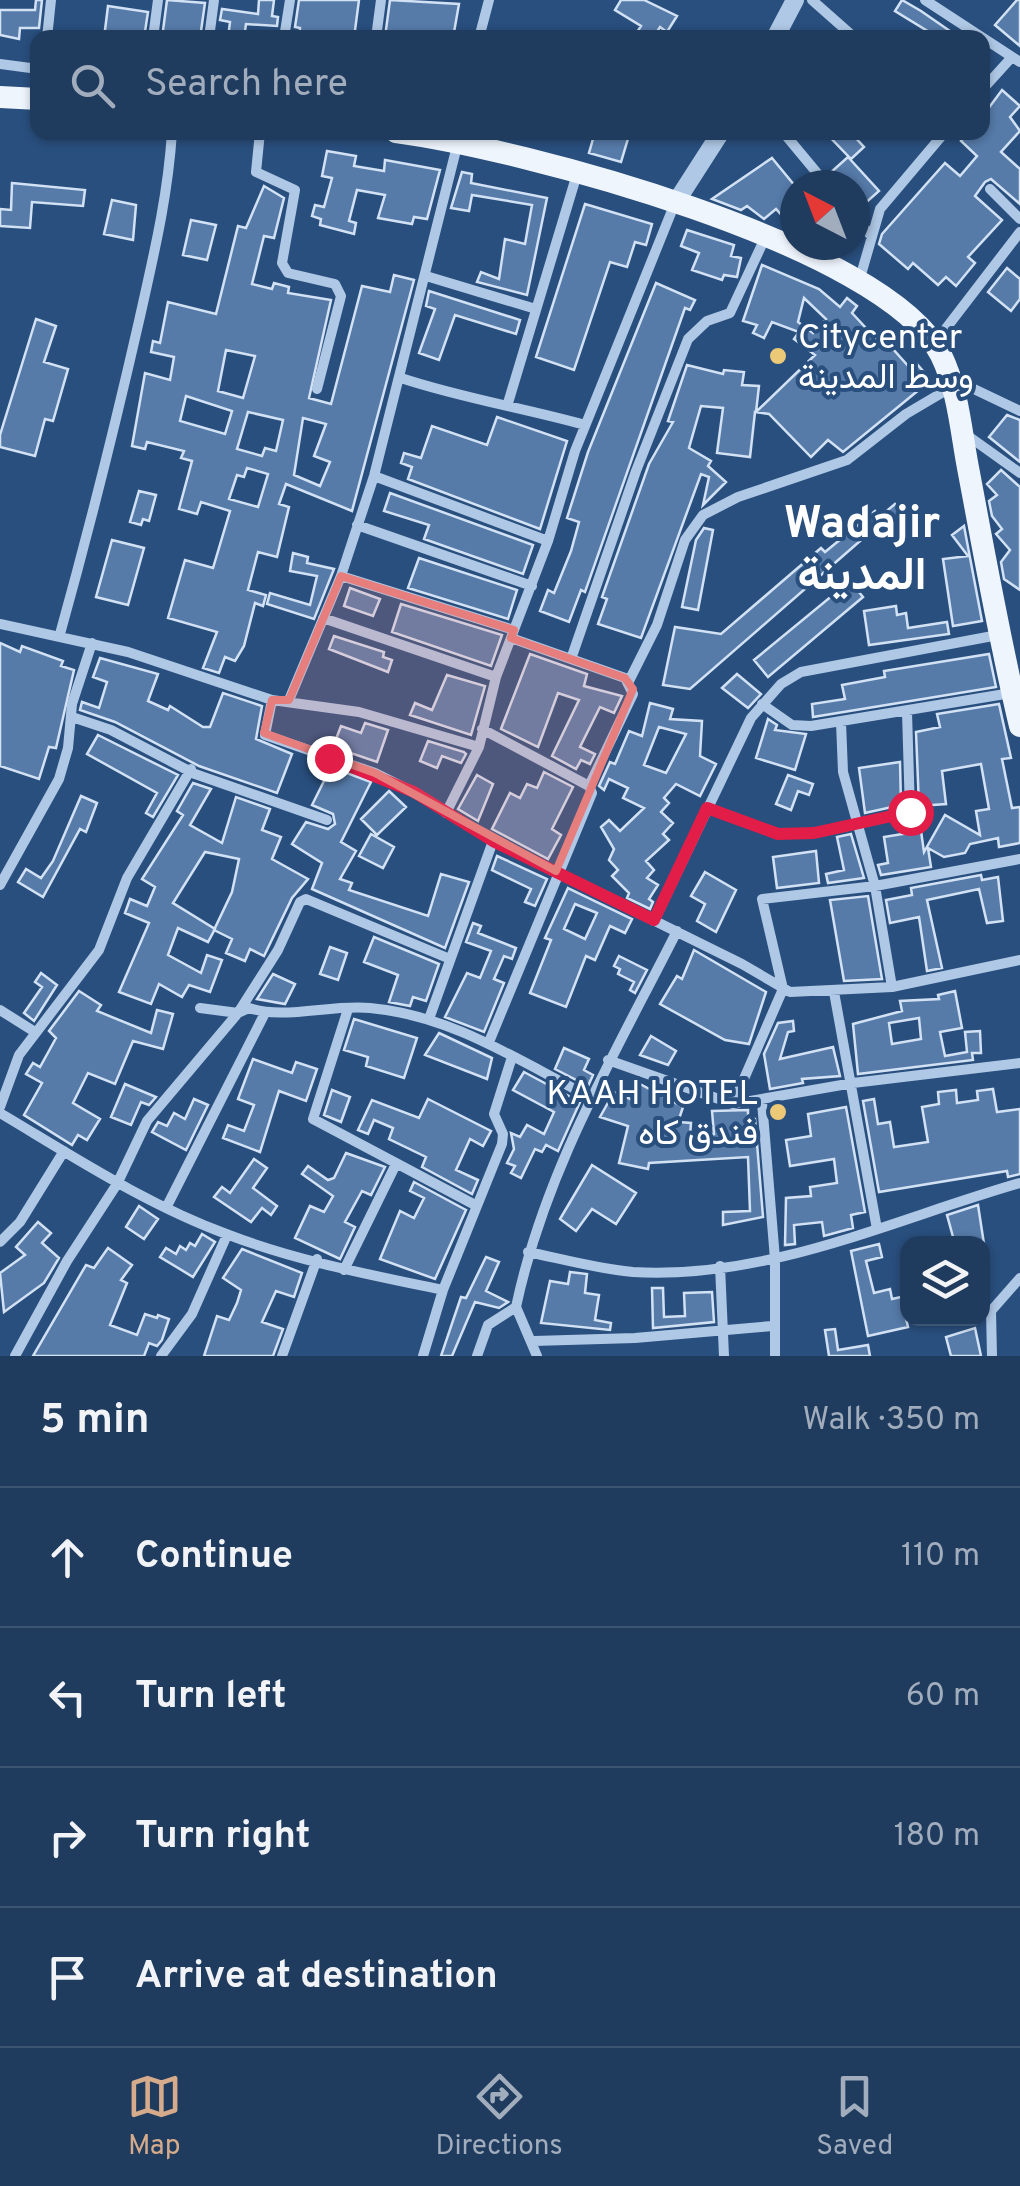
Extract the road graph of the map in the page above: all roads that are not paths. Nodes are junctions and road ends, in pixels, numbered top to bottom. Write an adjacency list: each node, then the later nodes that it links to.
1 (52, 0): 10 (street)
2 (158, 0): 11 (street)
3 (214, 0): 12 (street)
4 (290, 0): 13 (street)
5 (381, 0): 14 (street)
6 (489, 0): 15 (street)
7 (796, 0): 16 (street)
8 (812, 0): 17 (street)
9 (925, 0): 18 (street)
10 (48, 30)
11 (154, 30)
12 (210, 30)
13 (285, 30)
14 (377, 30)
15 (481, 30)
16 (779, 30)
17 (846, 30)
18 (971, 30)
19 (990, 42): 20 (street)
20 (1016, 59): 23 (street)
21 (0, 64): 22 (street)
22 (30, 68)
23 (990, 83)
24 (0, 97): 25 (main road)
25 (30, 98)
26 (171, 140): 60 (street)
27 (259, 140): 47 (street)
28 (458, 140): 41 (street)
29 (472, 140): 34 (main road)
30 (716, 140): 36 (street)
31 (790, 140): 33 (street)
32 (938, 140): 39 (street)
33 (815, 170)
34 (578, 172): 36 (main road); 43 (street)
35 (990, 189): 37 (street)
36 (676, 202): 40 (main road); 50 (street)
37 (1020, 218)
38 (1020, 232): 44 (street)
39 (872, 236): 42 (street)
40 (764, 238): 42 (main road); 64 (street)
41 (426, 276): 43 (street); 45 (street)
42 (860, 278): 44 (main road)
43 (536, 309): 48 (street)
44 (934, 344): 46 (main road)
45 (401, 378): 48 (street); 53 (street)
46 (952, 382): 49 (street); 51 (main road); 66 (street)
47 (316, 389)
48 (508, 403): 50 (street)
49 (1020, 411)
50 (585, 425): 55 (street)
51 (960, 430): 52 (street); 62 (main road)
52 (1020, 473)
53 (374, 476): 54 (street); 55 (street)
54 (357, 525): 56 (street); 57 (street)
55 (548, 541): 57 (street)
56 (341, 576): 58 (street); 61 (street)
57 (532, 586): 61 (street)
58 (322, 618): 65 (street); 69 (street)
59 (0, 624): 60 (street)
60 (60, 634): 63 (street)
61 (513, 634): 64 (street); 65 (street)
62 (998, 635): 67 (main road); 70 (street)
63 (92, 642): 68 (street); 72 (street)
64 (571, 659): 66 (street)
65 (496, 677): 75 (street)
66 (628, 681): 78 (street)
67 (1014, 686): 71 (street); 74 (main road)
68 (272, 700): 69 (street); 80 (street)
69 (289, 700): 76 (street)
70 (762, 704): 73 (street); 79 (street)
71 (907, 712): 73 (street); 82 (street)
72 (72, 717): 77 (street); 86 (street)
73 (841, 722): 82 (street)
74 (1020, 726)
75 (482, 729): 76 (street); 78 (street)
76 (479, 747): 80 (street)
77 (191, 769): 81 (street); 101 (street)
78 (589, 786): 85 (street)
79 (707, 808): 82 (street); 88 (street)
80 (446, 814): 83 (street)
81 (327, 820)
82 (858, 825): 87 (street)
83 (493, 841): 85 (street); 90 (street)
84 (1020, 859): 87 (street)
85 (556, 872): 88 (street); 102 (street)
86 (0, 885)
87 (875, 886): 92 (street); 93 (street)
88 (654, 920): 89 (street)
89 (677, 930): 93 (street); 104 (street)
90 (450, 960): 98 (street); 100 (street)
91 (1020, 960): 92 (street)
92 (892, 988): 94 (street)
93 (783, 989): 94 (street); 109 (street)
94 (834, 992): 106 (street)
95 (200, 1008): 98 (street)
96 (348, 1009): 99 (street); 100 (street); 112 (street)
97 (0, 1010): 101 (street)
98 (238, 1013): 99 (street); 114 (street)
99 (265, 1014): 116 (street)
100 (429, 1019): 102 (street)
101 (35, 1032): 110 (street)
102 (489, 1042): 103 (street)
103 (512, 1057): 107 (street); 115 (street)
104 (608, 1060): 107 (street); 109 (street)
105 (1020, 1064): 106 (street)
106 (853, 1084): 108 (street); 117 (street)
107 (590, 1096): 120 (street)
108 (762, 1102): 109 (street); 122 (street)
109 (733, 1104)
110 (0, 1110): 111 (street)
111 (64, 1151): 114 (street); 119 (street)
112 (396, 1164): 115 (street); 124 (street)
113 (1020, 1183): 117 (street)
114 (117, 1184): 116 (street); 132 (street)
115 (477, 1206): 126 (street)
116 (166, 1208): 118 (street)
117 (877, 1230): 122 (street)
118 (228, 1235): 121 (street); 133 (street)
119 (0, 1242)
120 (528, 1252): 123 (street); 127 (street)
121 (317, 1259): 124 (street); 131 (street)
122 (775, 1259): 123 (street); 128 (street)
123 (720, 1266): 129 (street)
124 (344, 1270): 126 (street)
125 (1020, 1278): 139 (street)
126 (443, 1290): 134 (street)
127 (516, 1306): 130 (street); 135 (street)
128 (772, 1326): 129 (street); 138 (street)
129 (724, 1330): 130 (street); 137 (street)
130 (534, 1341): 136 (street)
131 (286, 1355)
132 (15, 1356)
133 (161, 1356)
134 (423, 1356)
135 (477, 1356)
136 (537, 1356)
137 (724, 1356)
138 (775, 1356)
139 (992, 1356)

